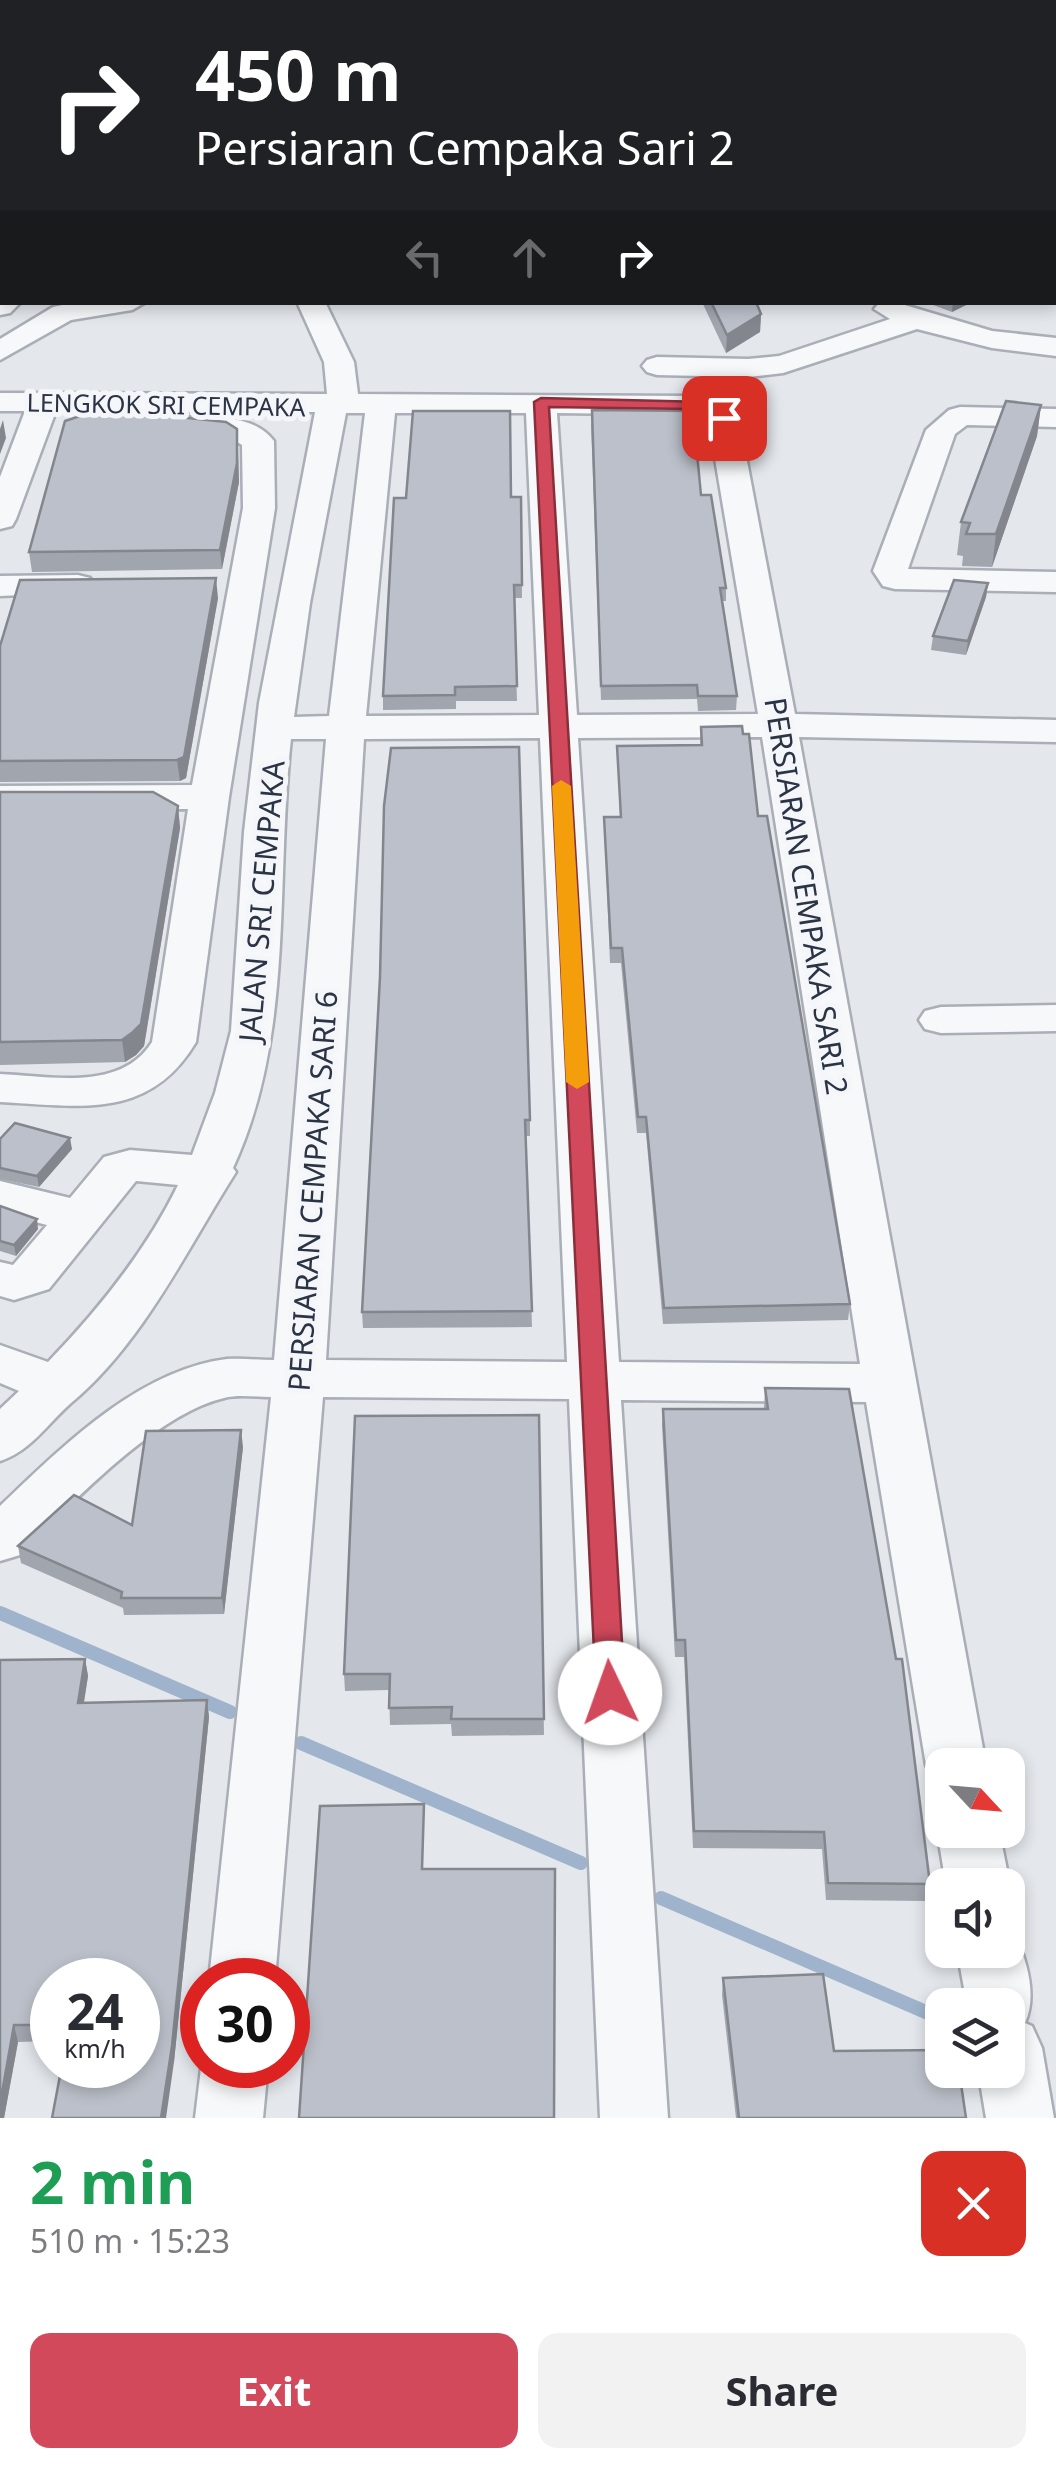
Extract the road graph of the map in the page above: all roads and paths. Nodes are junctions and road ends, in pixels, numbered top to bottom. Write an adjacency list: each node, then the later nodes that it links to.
1 (113, 305): 7 (street)
2 (294, 305): 12 (street, JALAN SRI CEMPAKA)
3 (312, 305): 12 (street, JALAN SRI CEMPAKA)
4 (878, 305): 5 (street)
5 (916, 320): 6 (street); 8 (street)
6 (1056, 346)
7 (0, 352)
8 (657, 366)
9 (0, 402): 13 (street, LENGKOK SRI CEMPAKA)
10 (380, 402): 11 (street, PERSIARAN CEMPAKA SARI 2); 12 (street, PERSIARAN CEMPAKA SARI 2); 26 (street, PERSIARAN CEMPAKA SARI 6)
11 (541, 402): 24 (street, PERSIARAN CEMPAKA SARI 2); 27 (street)
12 (332, 406): 13 (street, LENGKOK SRI CEMPAKA); 16 (street, JALAN SRI CEMPAKA)
13 (39, 414): 15 (street); 17 (street, JALAN SRI CEMPAKA); 18 (street)
14 (1056, 418): 19 (street)
15 (0, 424)
16 (311, 506): 17 (street); 25 (street, JALAN SRI CEMPAKA)
17 (259, 508): 21 (street, JALAN SRI CEMPAKA)
18 (0, 519)
19 (1056, 582)
20 (208, 583): 21 (street)
21 (246, 583): 30 (street, JALAN SRI CEMPAKA)
22 (113, 584): 23 (street)
23 (0, 586)
24 (780, 726): 27 (street); 28 (street); 41 (street, PERSIARAN CEMPAKA SARI 2)
25 (276, 728): 26 (street); 31 (street, JALAN SRI CEMPAKA)
26 (346, 728): 27 (street); 40 (street, PERSIARAN CEMPAKA SARI 6)
27 (558, 728): 42 (street)
28 (1056, 731)
29 (0, 798): 30 (street)
30 (210, 799): 31 (street); 34 (street, JALAN SRI CEMPAKA)
31 (266, 801): 35 (street, JALAN SRI CEMPAKA)
32 (1056, 1018): 33 (street)
33 (941, 1020)
34 (0, 1088)
35 (212, 1172): 37 (street); 43 (street, JALAN SRI CEMPAKA)
36 (0, 1197): 37 (street)
37 (80, 1218): 38 (street)
38 (0, 1280)
39 (0, 1363): 43 (street)
40 (299, 1378): 42 (street); 45 (street); 47 (street, PERSIARAN CEMPAKA SARI 6)
41 (886, 1383): 42 (street); 46 (street, PERSIARAN CEMPAKA SARI 2)
42 (594, 1384): 51 (street)
43 (60, 1386): 44 (street, JALAN SRI CEMPAKA)
44 (0, 1441)
45 (0, 1540)
46 (953, 1748)
47 (244, 1958)
48 (232, 2088): 50 (street)
49 (1015, 2088): 52 (street)
50 (229, 2118)
51 (634, 2118)
52 (1020, 2118)

